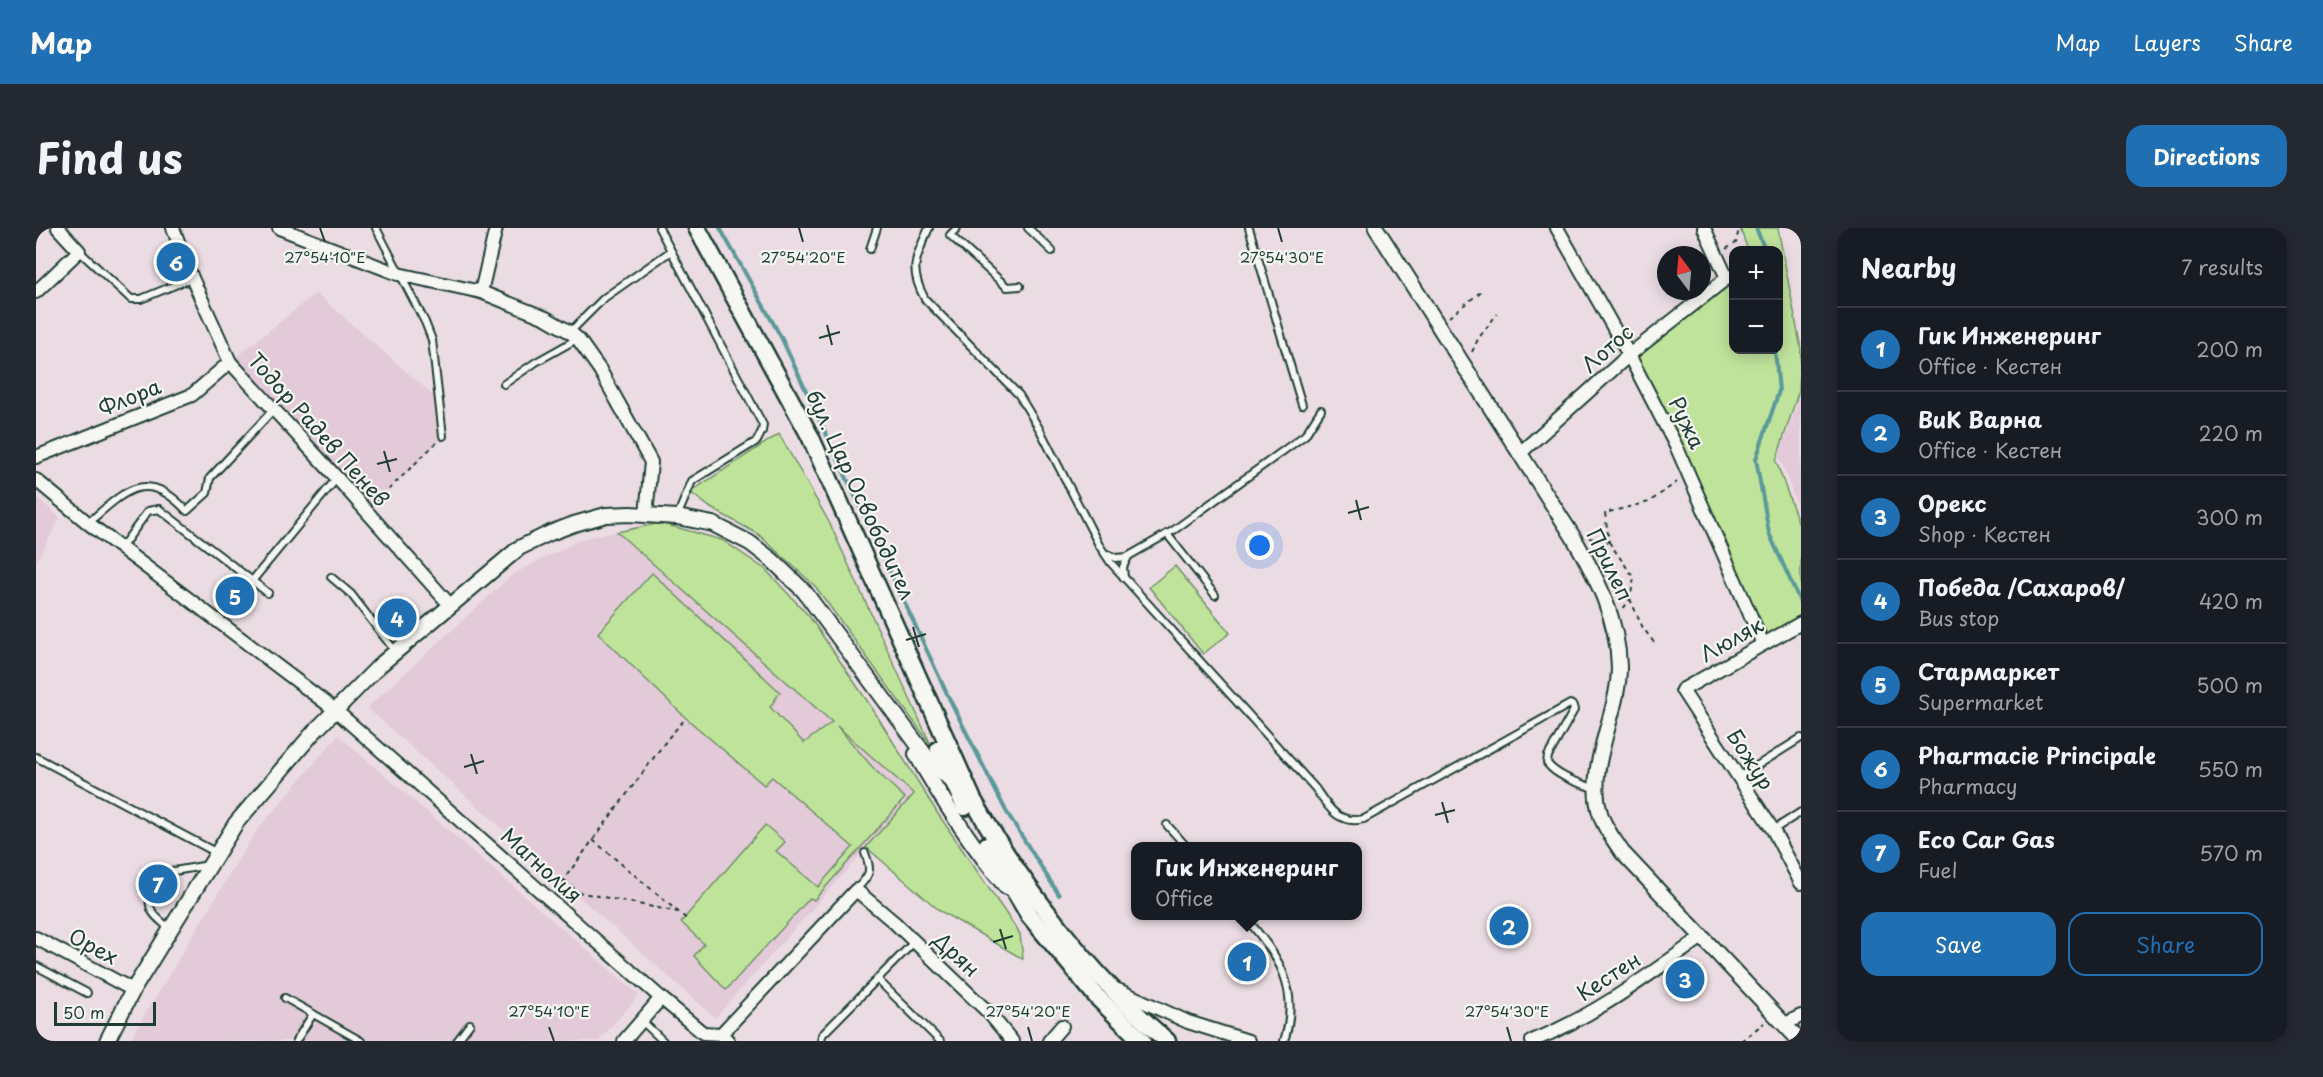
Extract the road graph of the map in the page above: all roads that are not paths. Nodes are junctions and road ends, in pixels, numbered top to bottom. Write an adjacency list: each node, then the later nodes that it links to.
1 (58, 228): 19 (street)
2 (173, 228): 22 (street, Тодор Радев Пенев)
3 (279, 228): 21 (street)
4 (376, 228): 21 (lane)
5 (496, 228): 25 (street)
6 (659, 228): 20 (lane)
7 (687, 228): 60 (main road, бул. Цар Освободител)
8 (697, 228): 62 (main road, бул. Цар Освободител)
9 (877, 228): 17 (lane)
10 (929, 228): 42 (lane)
11 (957, 228): 23 (lane)
12 (1028, 228): 18 (lane)
13 (1249, 228): 30 (lane)
14 (1376, 228): 34 (street, Прилеп)
15 (1557, 228): 27 (street, Ружа)
16 (1704, 228): 27 (street, Лотос)
17 (870, 249)
18 (1052, 250)
19 (78, 251): 22 (lane); 24 (street)
20 (671, 251): 26 (lane); 39 (lane)
21 (398, 274): 25 (street); 33 (lane)
22 (192, 278): 28 (street, Тодор Радев Пенев)
23 (1020, 286)
24 (36, 292)
25 (481, 292): 26 (street)
26 (574, 335): 29 (lane); 38 (street)
27 (1629, 355): 34 (street, Лотос); 52 (street, Ружа)
28 (230, 362): 31 (street, Тодор Радев Пенев); 35 (street, Флора)
29 (504, 384)
30 (1302, 405)
31 (273, 410): 36 (street, Тодор Радев Пенев); 40 (lane)
32 (1321, 410): 41 (lane)
33 (443, 436)
34 (1520, 454): 61 (street, Прилеп)
35 (36, 457)
36 (337, 478): 46 (lane); 50 (street, Тодор Радев Пенев)
37 (36, 480): 40 (street, Магнолия)
38 (646, 515): 39 (street); 50 (street)
39 (677, 517): 56 (street)
40 (88, 523): 43 (street, Магнолия)
41 (1167, 534): 44 (lane); 49 (lane)
42 (1099, 545): 44 (lane); 47 (lane)
43 (121, 548): 46 (lane); 55 (street, Магнолия)
44 (1131, 554): 47 (lane)
45 (331, 577): 53 (lane)
46 (252, 581): 48 (lane)
47 (1127, 584): 61 (lane)
48 (268, 593)
49 (1215, 595)
50 (450, 605): 53 (street)
51 (1801, 623): 52 (street, Люляк)
52 (1763, 644): 54 (street, Люляк)
53 (395, 651): 55 (street)
54 (1682, 690): 59 (street, Божур)
55 (334, 709): 68 (street); 85 (street, Магнолия)
56 (894, 712): 60 (street); 73 (street)
57 (1801, 738): 59 (lane)
58 (36, 757): 68 (lane)
59 (1738, 777): 65 (street, Божур)
60 (951, 781): 62 (street); 73 (main road, бул. Цар Освободител)
61 (1597, 789): 76 (street, Прилеп)
62 (973, 800): 81 (main road, бул. Цар Освободител)
63 (1801, 812): 65 (lane)
64 (1167, 825): 66 (lane)
65 (1773, 831): 70 (street, Божур)
66 (1182, 842)
67 (865, 854): 71 (lane)
68 (214, 859): 69 (lane); 75 (street)
69 (166, 874)
70 (1801, 883)
71 (856, 890): 78 (street, Дрян); 92 (street)
72 (152, 895): 75 (lane)
73 (1029, 915): 104 (main road, бул. Цар Освободител)
74 (1248, 920): 107 (lane)
75 (170, 930): 82 (street)
76 (1702, 937): 88 (street, Прилеп); 108 (street, Кестен)
77 (36, 938): 82 (street, Орех)
78 (914, 942): 80 (lane); 102 (street, Дрян)
79 (36, 966): 83 (lane)
80 (877, 979): 100 (lane); 101 (lane)
81 (1110, 987): 105 (main road, бул. Цар Освободител); 106 (street)
82 (133, 990): 94 (street)
83 (87, 993)
84 (285, 998): 86 (lane)
85 (661, 998): 89 (street); 92 (street, Магнолия)
86 (313, 1014): 95 (lane); 96 (lane)
87 (1801, 1016): 88 (street)
88 (1780, 1019): 93 (street, Прилеп)
89 (642, 1021): 98 (street); 99 (lane)
90 (470, 1024): 97 (lane)
91 (1062, 1026): 103 (street)
92 (724, 1038)
93 (1799, 1038)
94 (107, 1041)
95 (296, 1041)
96 (361, 1041)
97 (457, 1041)
98 (624, 1041)
99 (663, 1041)
100 (821, 1041)
101 (940, 1041)
102 (1012, 1041)
103 (1049, 1041)
104 (1142, 1041)
105 (1167, 1041)
106 (1248, 1041)
107 (1284, 1041)
108 (1532, 1041)

